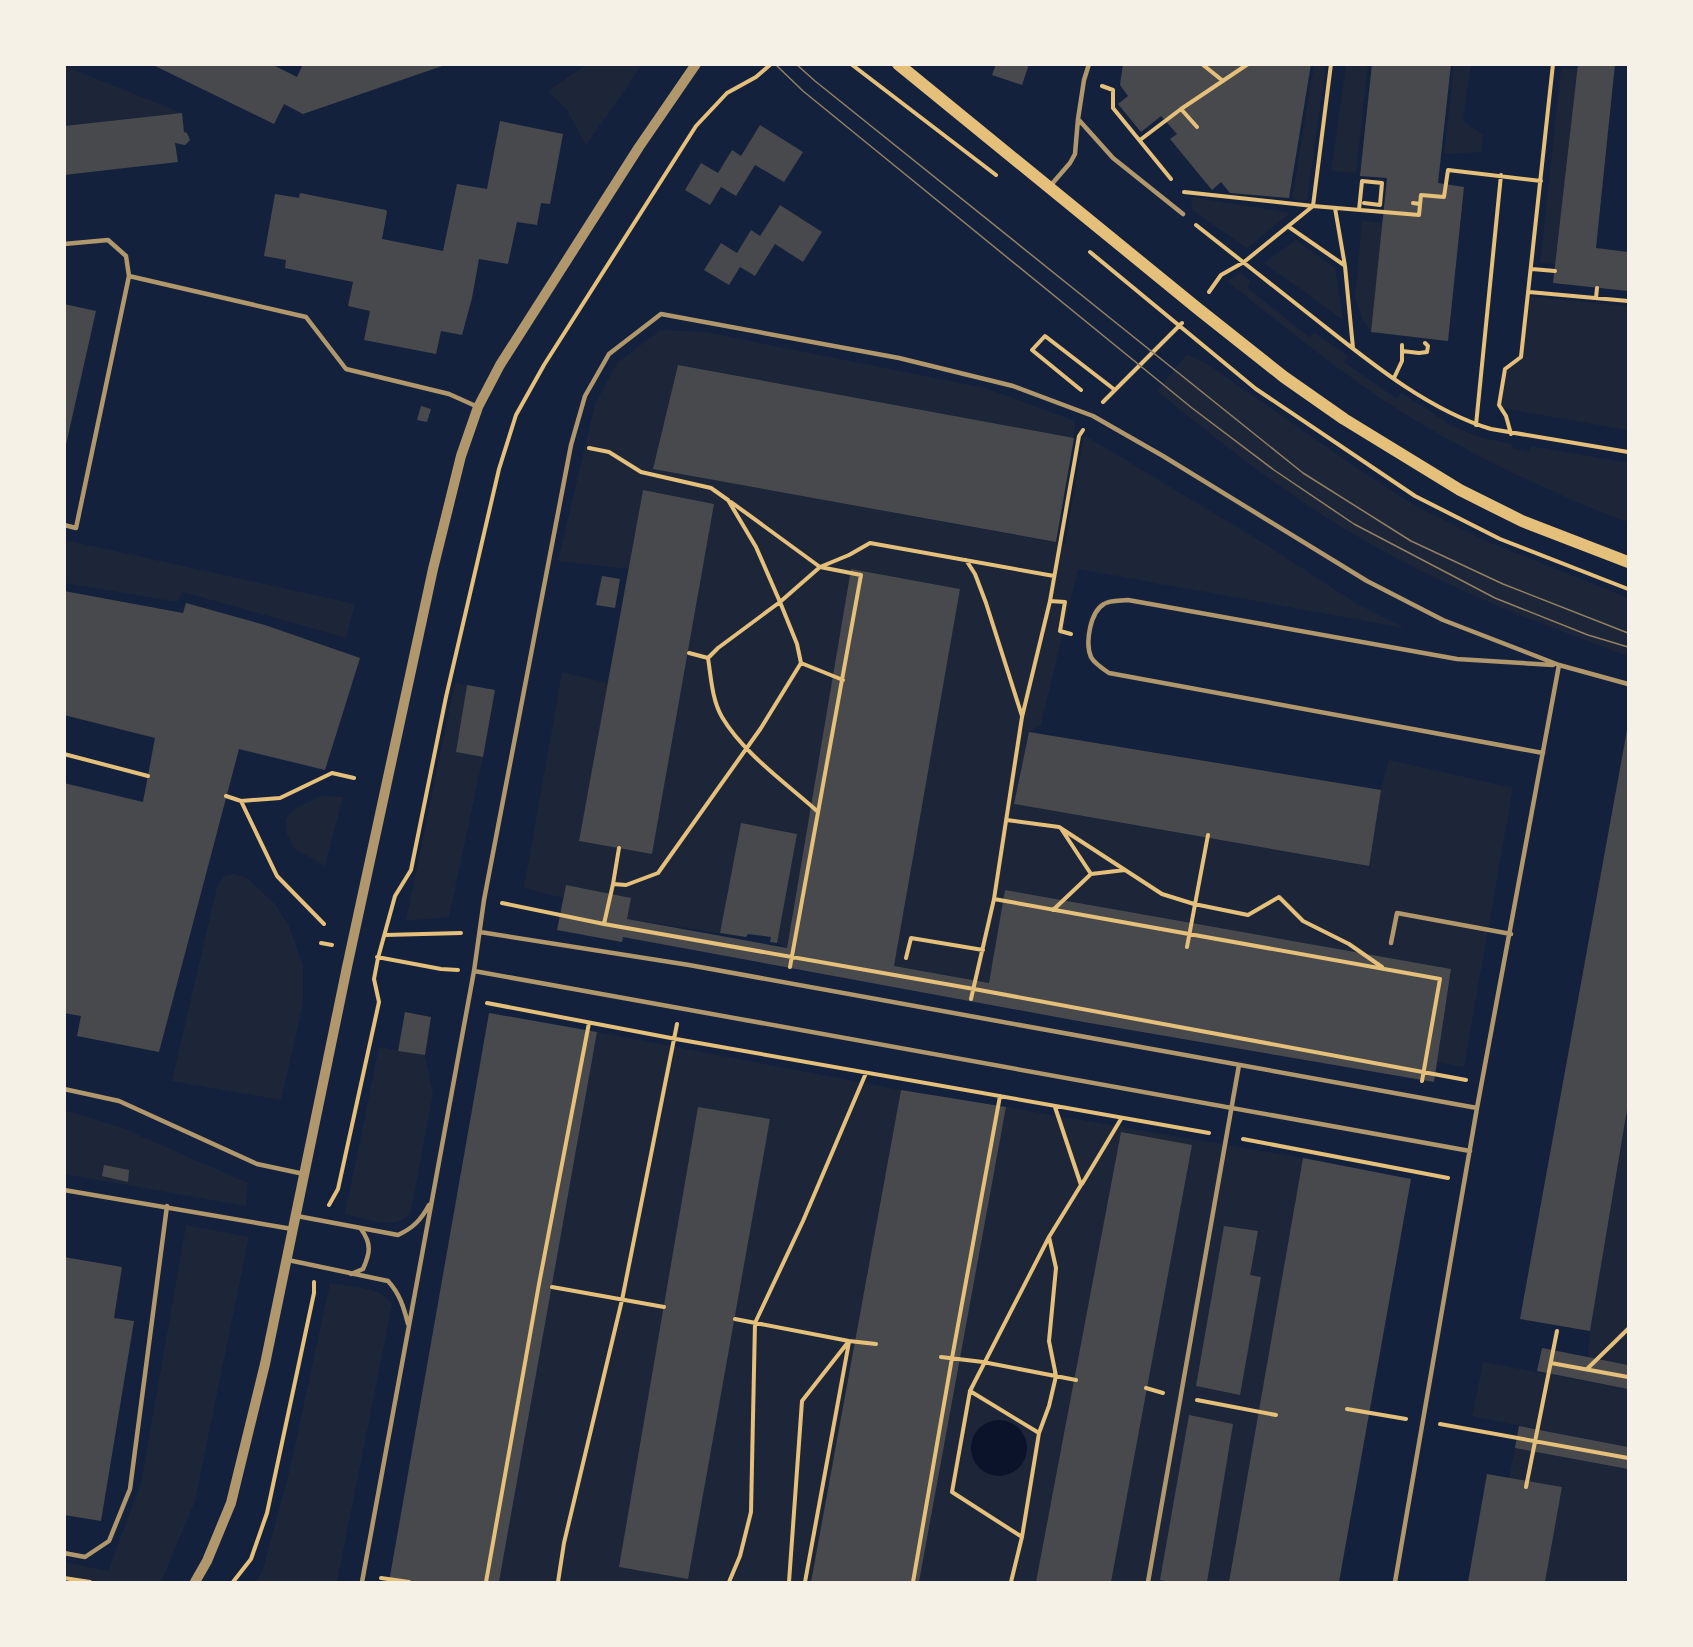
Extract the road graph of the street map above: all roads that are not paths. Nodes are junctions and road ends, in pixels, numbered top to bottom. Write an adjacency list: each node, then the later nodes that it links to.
1 (696, 64): 9 (street)
2 (898, 64): 5 (main road)
3 (1089, 64): 4 (lane)
4 (1078, 119): 5 (lane); 6 (lane)
5 (1049, 187): 11 (main road)
6 (1182, 214)
7 (64, 244): 8 (lane)
8 (129, 276): 9 (lane); 10 (lane)
9 (478, 407): 24 (street)
10 (64, 525)
11 (1629, 562)
12 (1559, 665): 13 (lane); 14 (lane); 14 (lane); 15 (lane)
13 (1629, 684)
14 (1543, 753): 16 (lane)
15 (480, 932): 18 (lane); 19 (lane)
16 (1511, 934): 17 (lane); 22 (lane)
17 (1391, 942)
18 (474, 971): 21 (lane); 26 (lane)
19 (1239, 1065): 21 (lane); 22 (lane)
20 (64, 1089): 24 (lane)
21 (1232, 1108): 23 (lane); 37 (lane)
22 (1477, 1108): 23 (lane)
23 (1470, 1151): 38 (lane)
24 (303, 1174): 28 (street)
25 (64, 1190): 27 (lane)
26 (432, 1200): 30 (lane); 33 (lane)
27 (167, 1206): 29 (lane); 34 (lane)
28 (294, 1216): 29 (street); 30 (lane)
29 (292, 1229): 31 (street)
30 (361, 1229): 32 (lane)
31 (285, 1260): 32 (lane); 35 (street)
32 (351, 1274): 33 (lane)
33 (408, 1326): 36 (lane)
34 (64, 1553)
35 (195, 1582)
36 (362, 1582)
37 (1148, 1582)
38 (1395, 1582)

